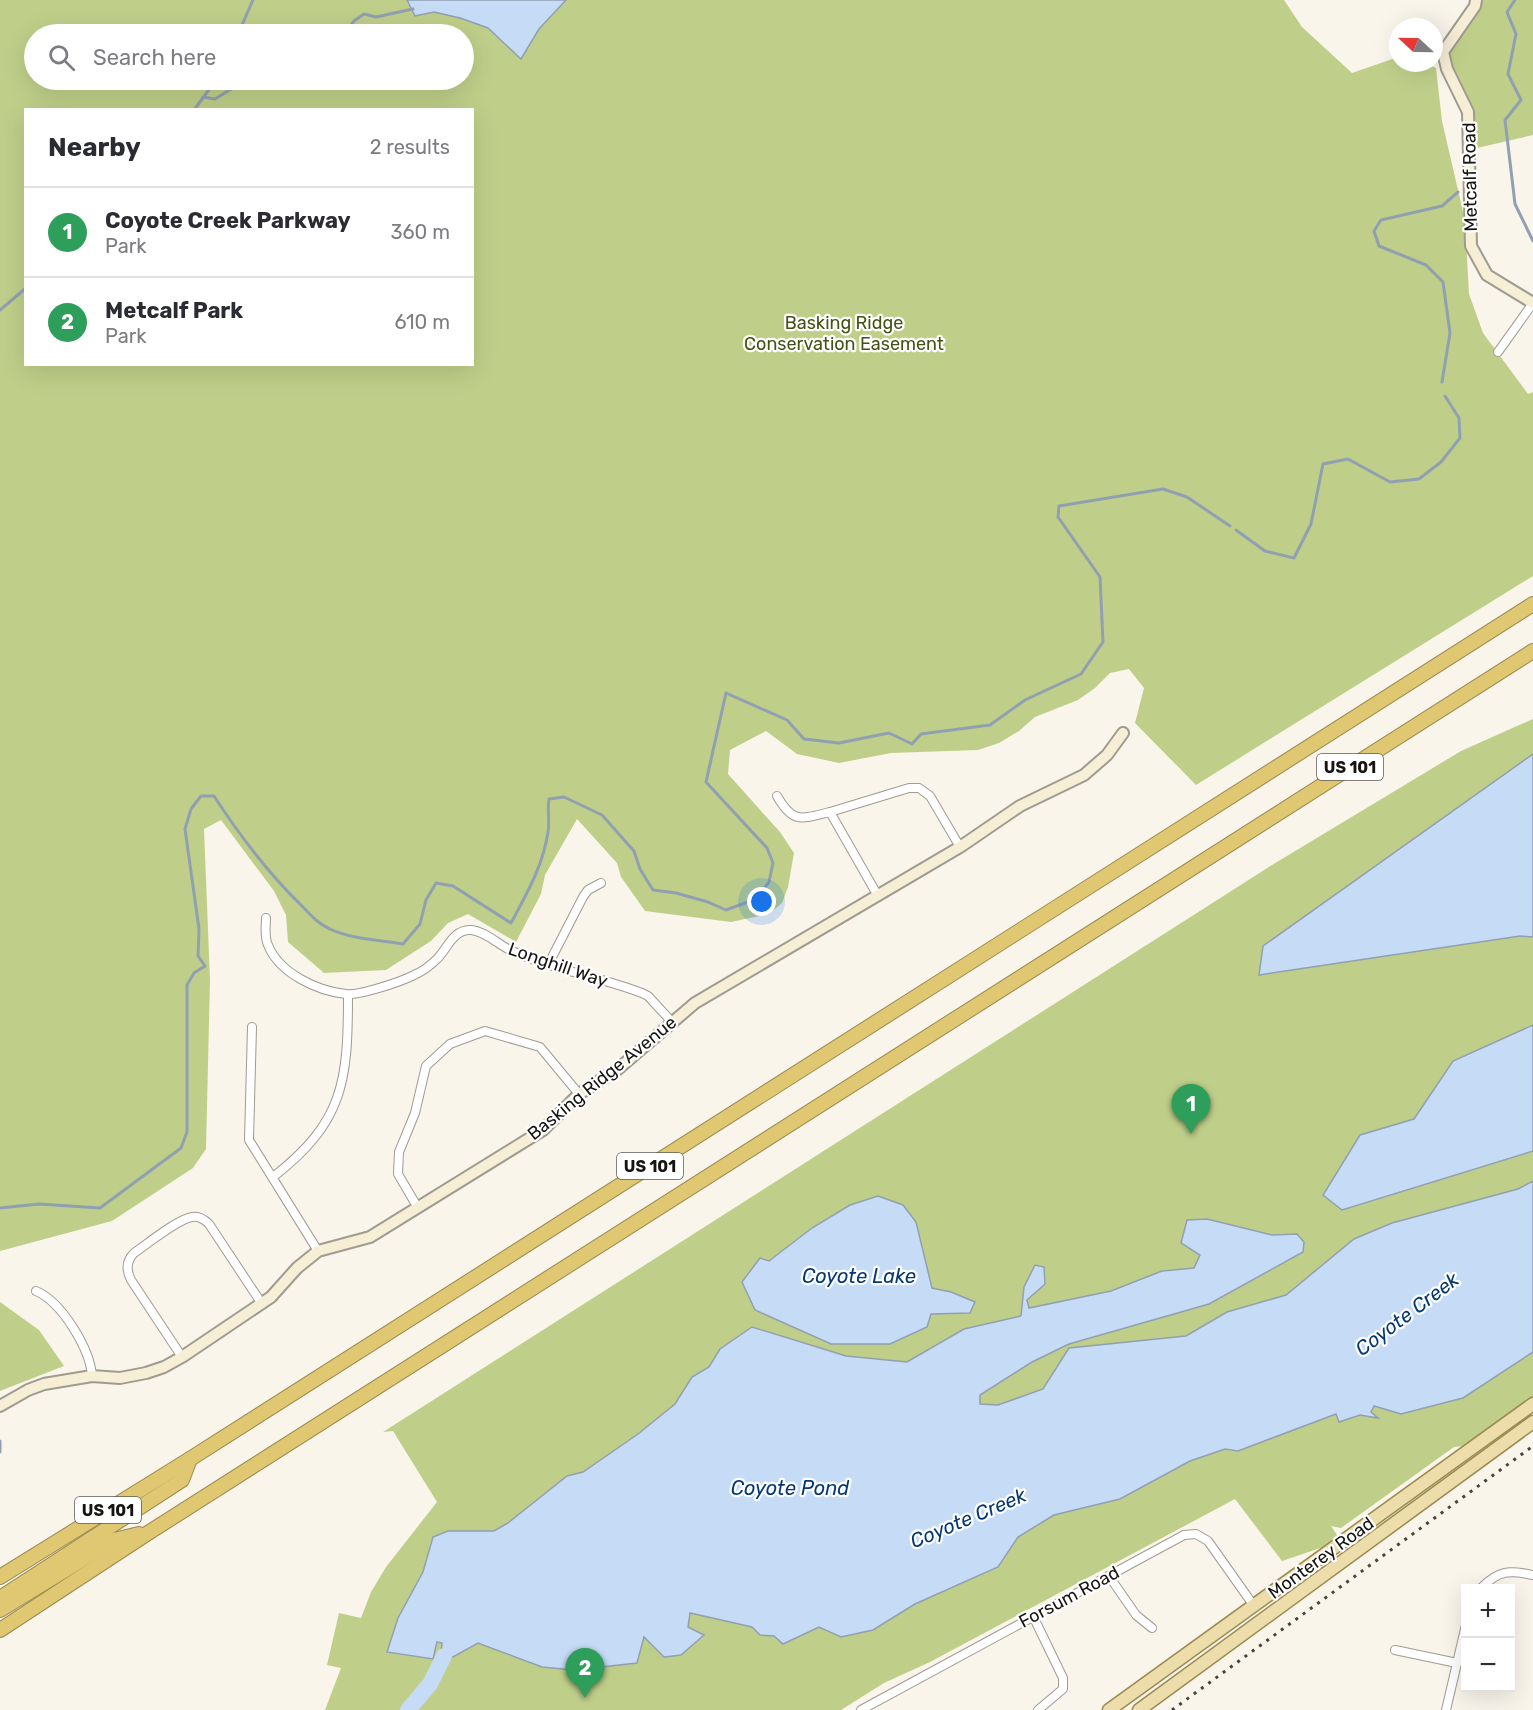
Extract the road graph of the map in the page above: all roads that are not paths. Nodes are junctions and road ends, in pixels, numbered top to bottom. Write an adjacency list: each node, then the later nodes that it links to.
1 (1476, 0): 2 (street, Metcalf Road)
2 (1533, 303): 3 (street)
3 (1498, 352)
4 (1533, 604): 28 (highway, US 101)
5 (1533, 651): 29 (highway, US 101)
6 (1123, 733): 9 (street, Basking Ridge Avenue)
7 (777, 796): 8 (street)
8 (830, 812): 9 (street); 11 (street)
9 (960, 847): 11 (street, Basking Ridge Avenue)
10 (601, 883): 13 (street)
11 (878, 896): 15 (street, Basking Ridge Avenue)
12 (266, 918): 14 (street)
13 (548, 965): 14 (street, Longhill Way); 15 (street, Longhill Way)
14 (348, 995): 18 (street)
15 (672, 1022): 17 (street, Basking Ridge Avenue)
16 (252, 1027): 18 (street)
17 (579, 1094): 19 (street, Basking Ridge Avenue); 19 (street)
18 (273, 1177): 20 (street)
19 (418, 1208): 20 (street, Basking Ridge Avenue)
20 (318, 1251): 22 (street, Basking Ridge Avenue)
21 (36, 1291): 24 (street)
22 (262, 1304): 23 (street, Basking Ridge Avenue); 23 (street)
23 (182, 1357): 24 (street, Basking Ridge Avenue)
24 (92, 1376): 25 (street, Basking Ridge Avenue)
25 (4, 1403)
26 (1533, 1404): 35 (main road, Monterey Road)
27 (1533, 1422): 46 (main road, Monterey Road)
28 (190, 1459): 32 (highway, US 101); 34 (highway)
29 (148, 1533): 36 (highway); 39 (highway, US 101)
30 (1533, 1575): 33 (street)
31 (1109, 1576): 35 (street, Forsum Road); 37 (street, Forsum Road); 38 (street)
32 (0, 1577)
33 (1485, 1584)
34 (0, 1598)
35 (1254, 1606): 45 (main road, Monterey Road)
36 (0, 1610)
37 (1033, 1616): 43 (street, Forsum Road); 44 (street)
38 (1152, 1628)
39 (0, 1630)
40 (1463, 1638): 42 (street)
41 (1395, 1650): 42 (street)
42 (1456, 1663): 47 (street)
43 (861, 1710)
44 (1038, 1710)
45 (1109, 1710)
46 (1139, 1710)
47 (1446, 1710)

